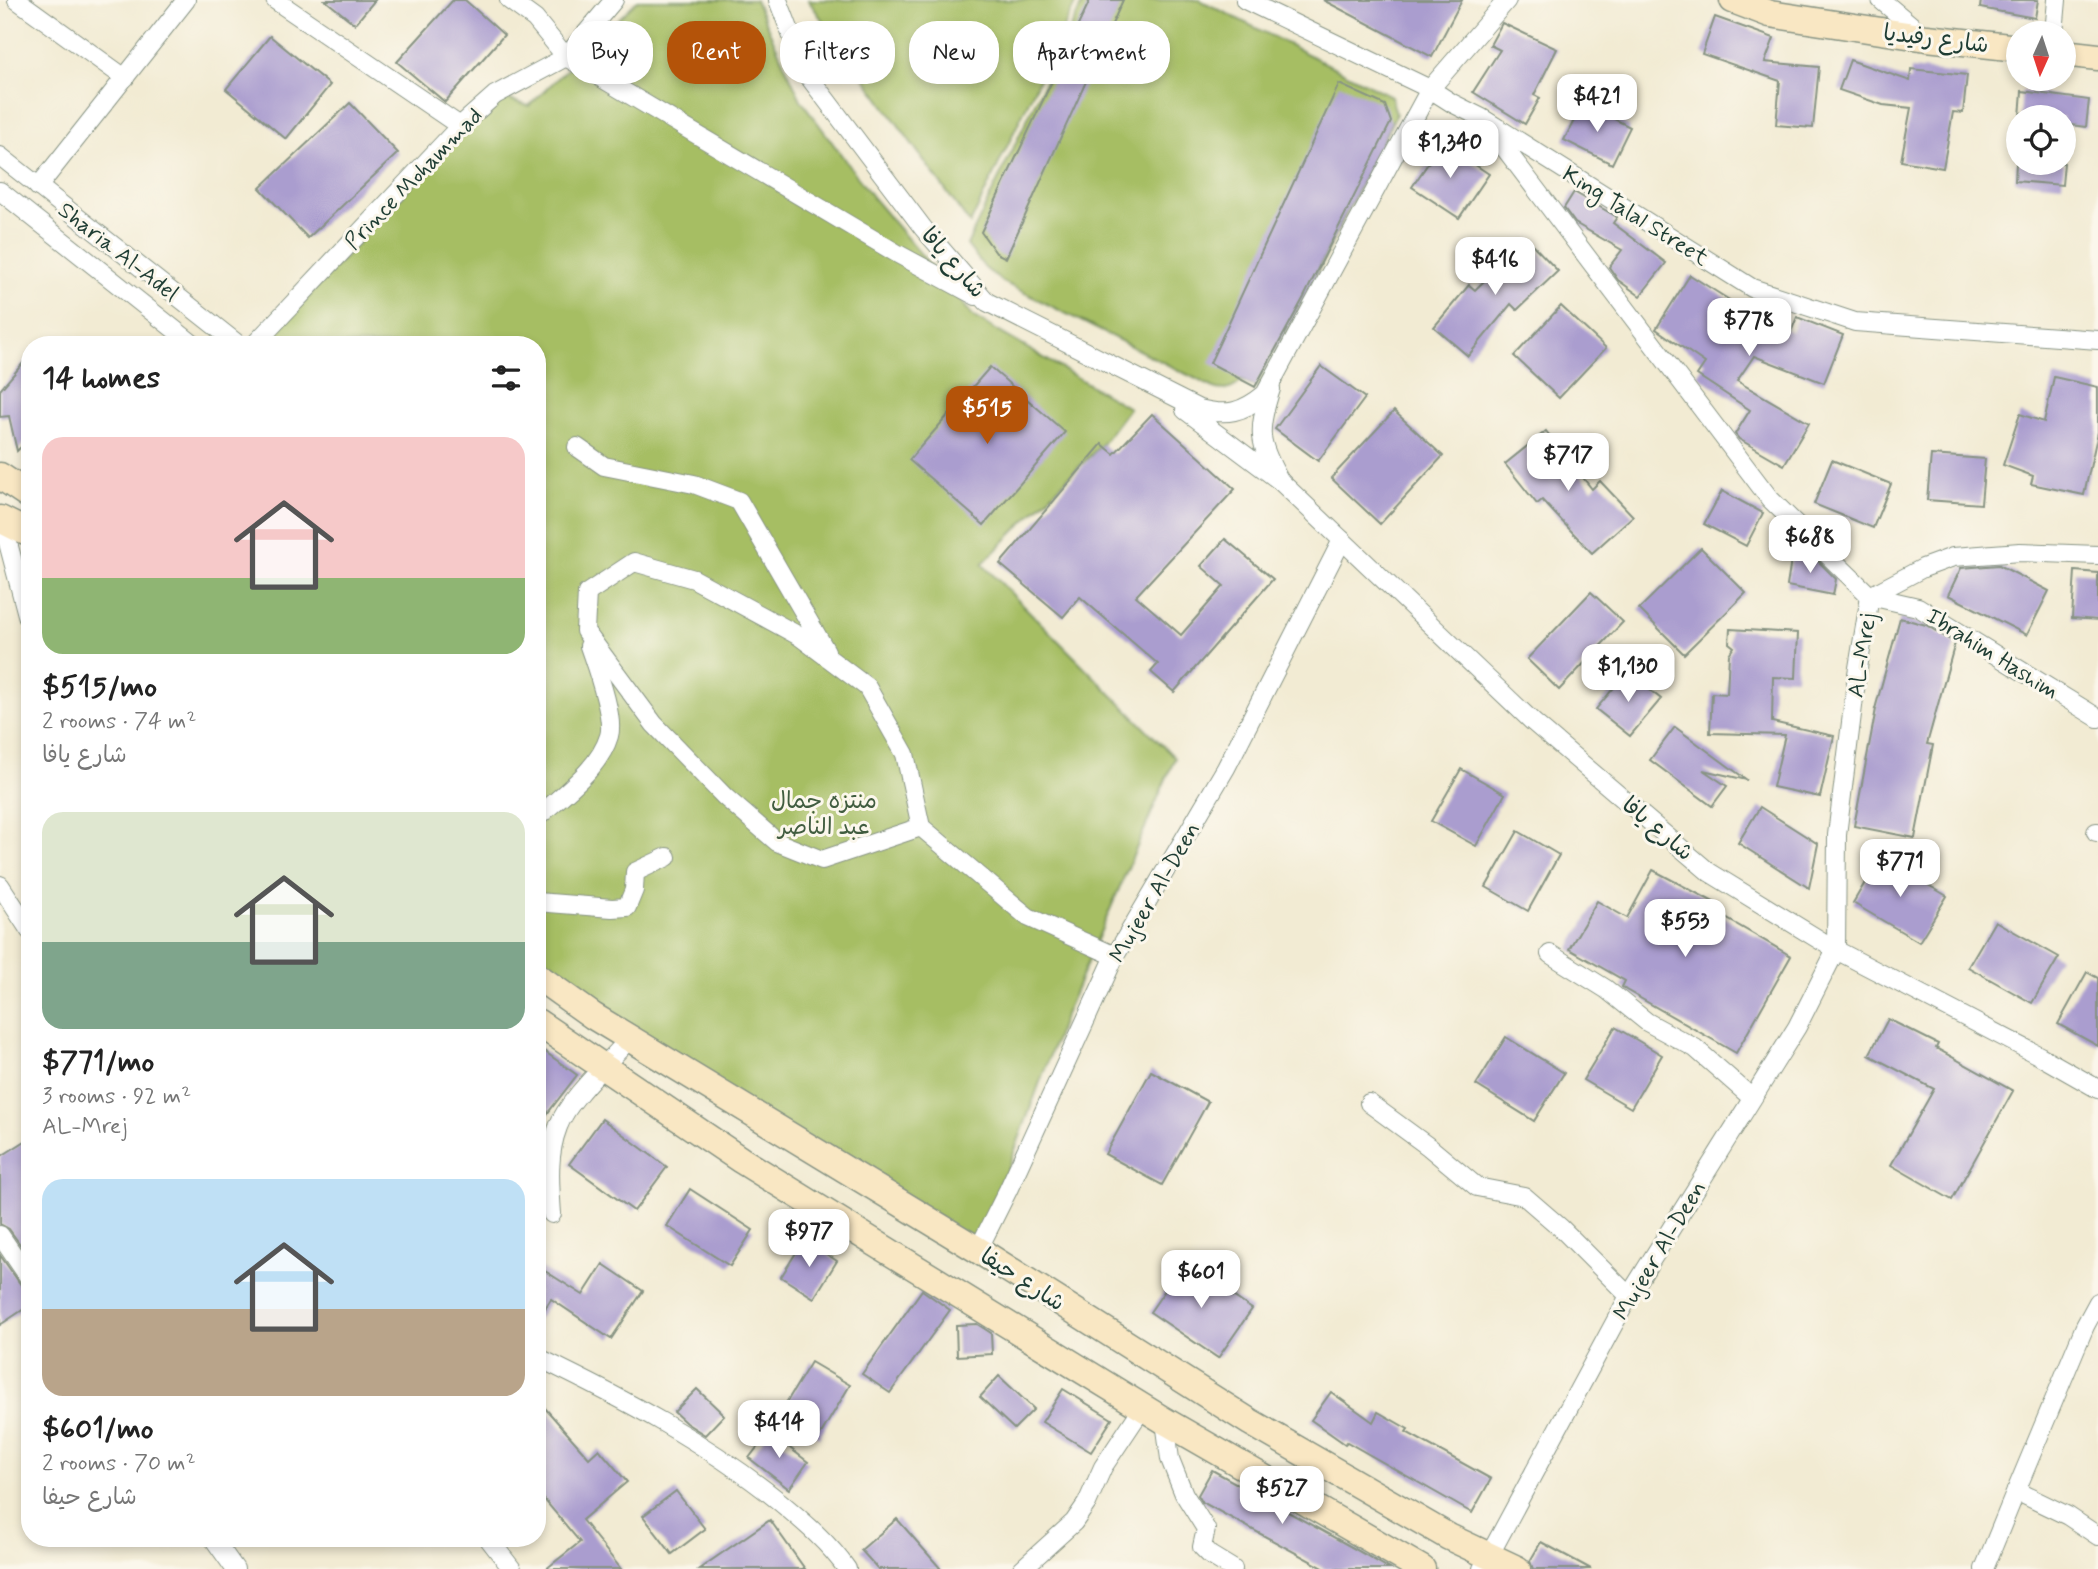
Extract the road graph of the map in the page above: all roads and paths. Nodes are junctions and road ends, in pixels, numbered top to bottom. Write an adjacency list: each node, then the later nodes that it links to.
1 (17, 0): 18 (street)
2 (186, 0): 18 (street)
3 (275, 0): 21 (street)
4 (509, 0): 16 (street)
5 (614, 0): 16 (street, Prince Mohammad)
6 (778, 0): 25 (street, شارع يافا)
7 (1245, 0): 19 (street, King Talal Street)
8 (1507, 0): 19 (street)
9 (1733, 0): 13 (main road, شارع رفيديا)
10 (1881, 0): 13 (street)
11 (2057, 0): 12 (street)
12 (2055, 21)
13 (1927, 38): 14 (main road, شارع رفيديا)
14 (2006, 47)
15 (2076, 54): 17 (main road)
16 (566, 57): 21 (street, Prince Mohammad); 25 (street)
17 (2098, 57)
18 (125, 78): 23 (street)
19 (1430, 89): 20 (street, King Talal Street); 30 (street)
20 (1482, 118): 29 (street, King Talal Street); 42 (street)
21 (460, 126): 28 (street, Prince Mohammad)
22 (0, 156): 23 (street, Sharia Al-Adel)
23 (38, 187): 27 (street, Sharia Al-Adel)
24 (0, 191): 26 (street, Sharia Al-Adel)
25 (987, 302): 31 (street, شارع يافا)
26 (183, 336)
27 (228, 336)
28 (262, 336)
29 (2098, 340)
30 (1275, 378): 31 (street, شارع يافا); 34 (street)
31 (1151, 384): 34 (street)
32 (577, 447): 44 (street)
33 (0, 477): 35 (main road)
34 (1280, 481): 39 (street, شارع يافا)
35 (21, 490)
36 (1, 519): 37 (street); 38 (main road); 41 (street)
37 (21, 524)
38 (21, 529)
39 (1342, 540): 52 (street, شارع يافا); 54 (street, Mujeer Al-Deen)
40 (2098, 555): 42 (street, AL-Mrej)
41 (21, 593)
42 (1870, 596): 45 (street, Ibrahim Hashim); 52 (street, AL-Mrej)
43 (585, 631): 44 (street); 46 (street); 47 (street)
44 (831, 660): 47 (street)
45 (2098, 718)
46 (546, 809)
47 (921, 827): 54 (street)
48 (667, 856): 50 (street)
49 (0, 885): 51 (street)
50 (546, 903)
51 (21, 917)
52 (1836, 950): 59 (street, شارع يافا); 60 (street, Mujeer Al-Deen)
53 (1550, 954): 60 (street)
54 (1115, 956): 64 (street, Mujeer Al-Deen)
55 (546, 983): 57 (main road, شارع حيفا)
56 (546, 1028): 58 (main road, شارع حيفا)
57 (630, 1038): 58 (street); 64 (main road, شارع حيفا)
58 (605, 1068): 62 (street); 69 (main road, شارع حيفا)
59 (2098, 1090)
60 (1752, 1098): 66 (street, Mujeer Al-Deen)
61 (1369, 1103): 66 (street)
62 (552, 1214)
63 (0, 1236): 65 (street)
64 (978, 1250): 75 (main road, شارع حيفا)
65 (21, 1266)
66 (1629, 1296): 75 (street, Mujeer Al-Deen)
67 (2098, 1302): 71 (street)
68 (546, 1362): 78 (street)
69 (1143, 1406): 70 (main road, شارع حيفا); 79 (street)
70 (1165, 1421): 80 (street); 81 (main road, شارع حيفا)
71 (2016, 1491): 72 (street); 83 (street)
72 (2098, 1536)
73 (219, 1547): 76 (street)
74 (495, 1547): 77 (street)
75 (1487, 1562): 82 (main road, شارع حيفا)
76 (235, 1569)
77 (512, 1569)
78 (847, 1569)
79 (1022, 1569)
80 (1233, 1569)
81 (1422, 1569)
82 (1517, 1569)
83 (1984, 1569)

